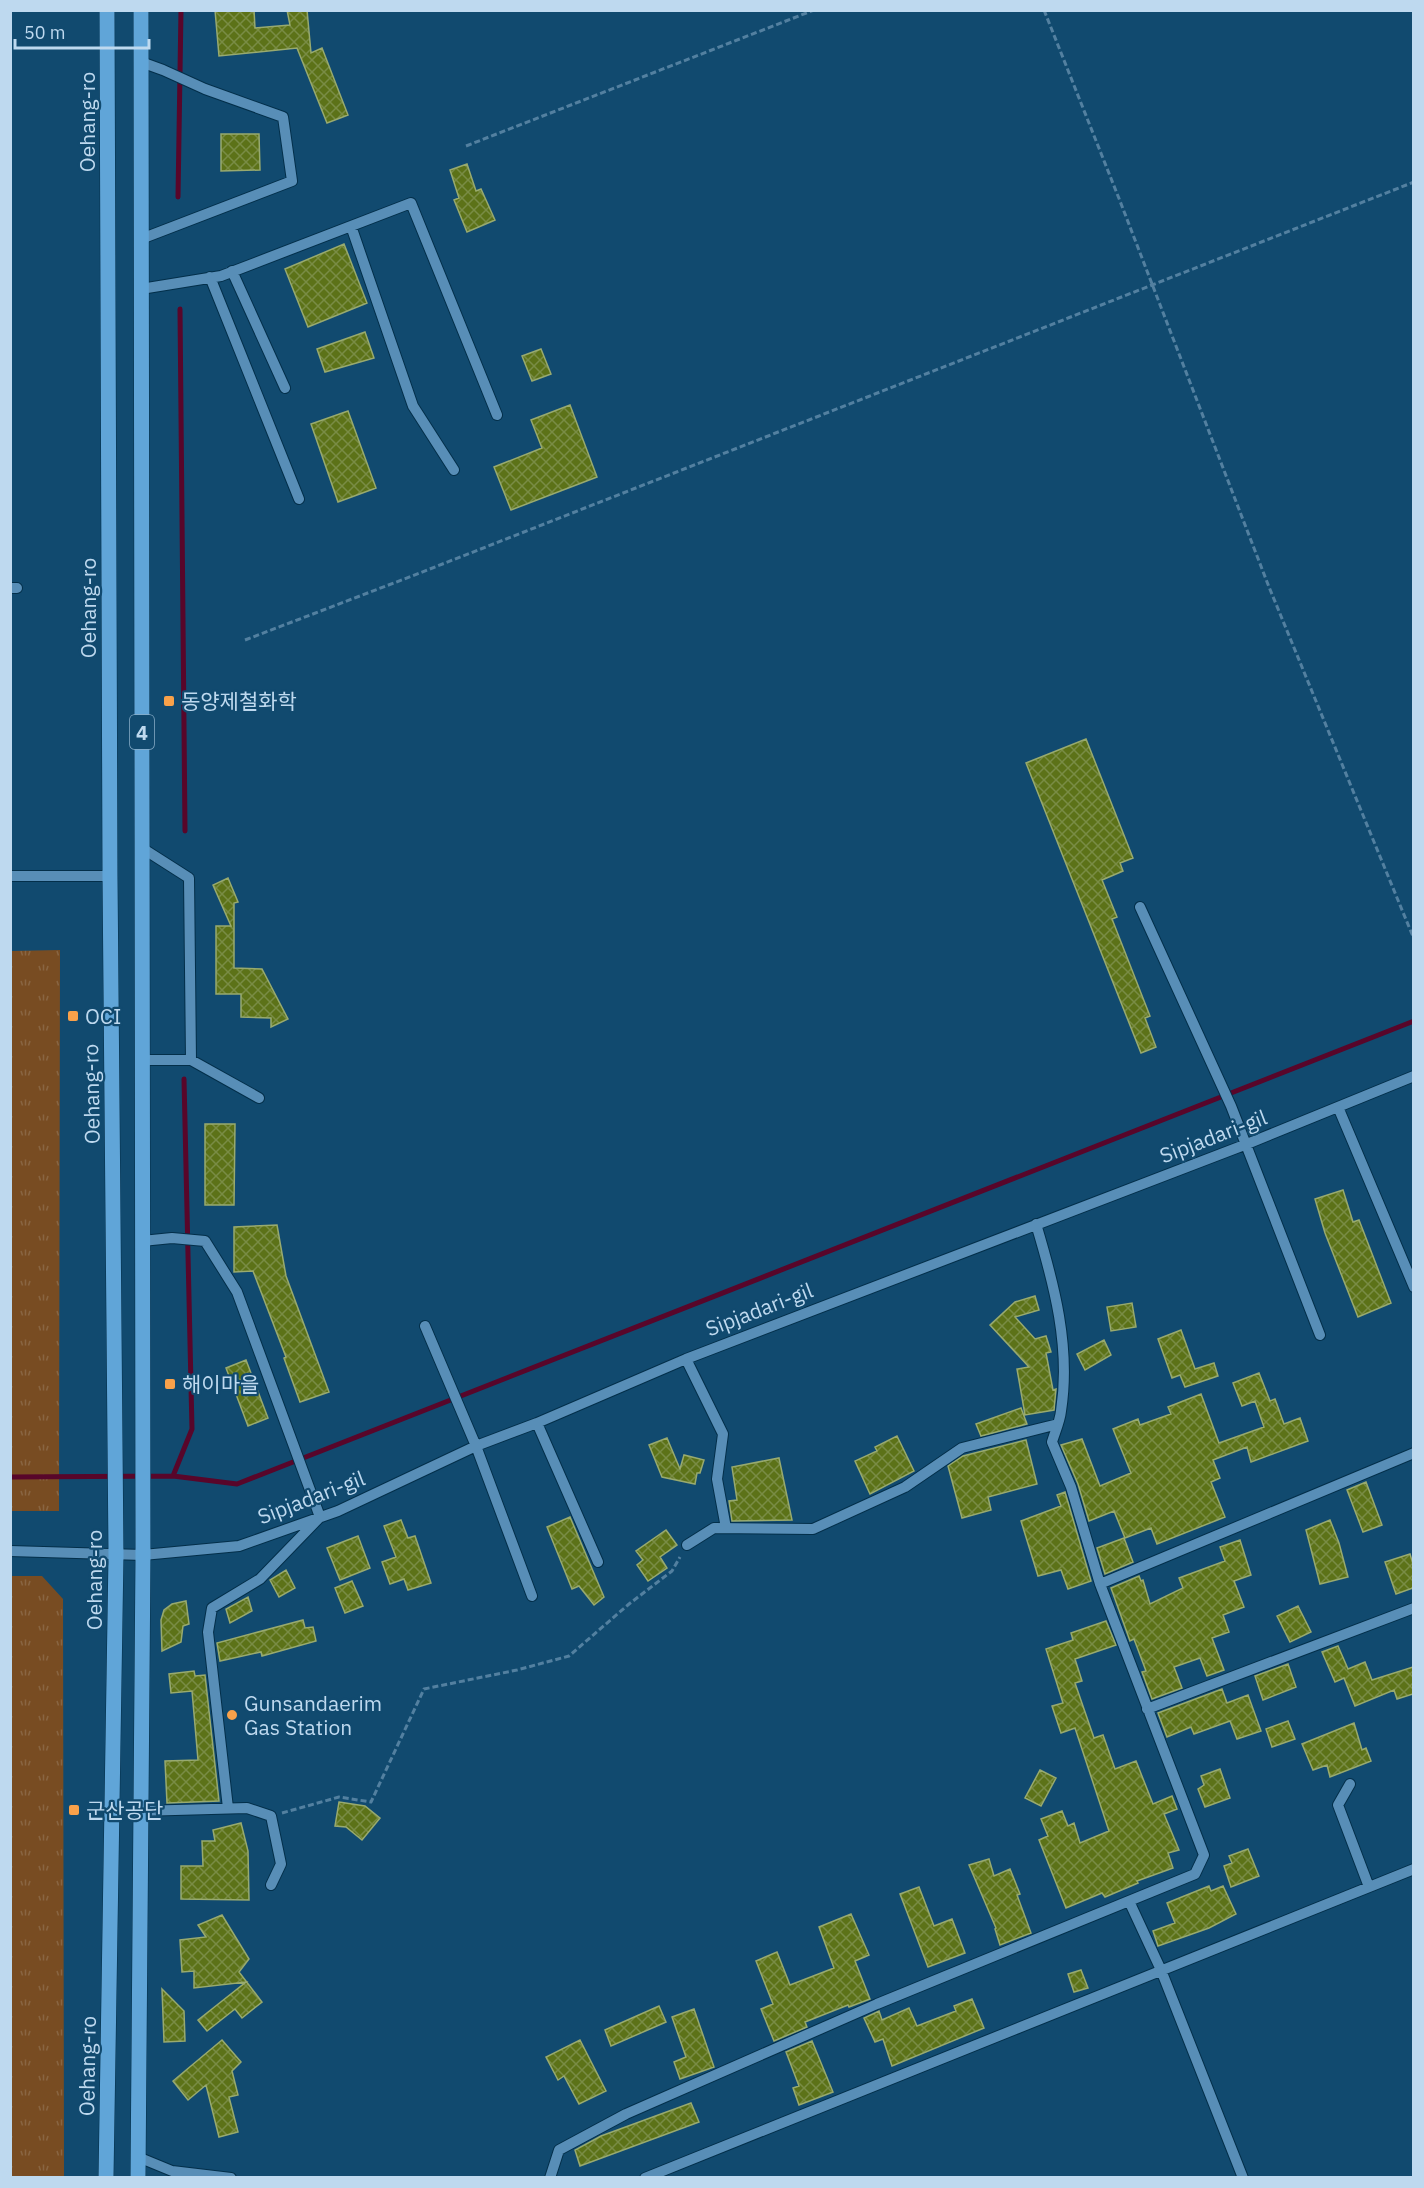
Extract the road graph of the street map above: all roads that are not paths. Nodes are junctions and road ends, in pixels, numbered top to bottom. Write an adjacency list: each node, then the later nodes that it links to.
1 (107, 10): 15 (main road, Oehang-ro / 4)
2 (141, 10): 3 (main road, 4)
3 (141, 62): 5 (main road, 4); 5 (street)
4 (351, 226): 6 (street); 10 (street); 11 (street)
5 (141, 239): 8 (main road, 4)
6 (232, 271): 7 (street); 9 (street)
7 (210, 278): 8 (street); 12 (street)
8 (141, 289): 13 (main road, 4)
9 (285, 388)
10 (497, 414)
11 (454, 470)
12 (299, 499)
13 (142, 848): 17 (main road, 4); 18 (street)
14 (10, 876): 15 (street)
15 (110, 876): 37 (main road, Oehang-ro / 4)
16 (1140, 907): 22 (street)
17 (142, 1060): 18 (street); 24 (main road, 4)
18 (191, 1060): 20 (street)
19 (1413, 1076): 21 (street, Sipjadari-gil)
20 (259, 1098)
21 (1338, 1107): 22 (street, Sipjadari-gil); 25 (street)
22 (1247, 1144): 23 (street, Sipjadari-gil); 27 (street)
23 (1036, 1224): 28 (street, Sipjadari-gil); 30 (street)
24 (142, 1241): 33 (street); 38 (main road, 4)
25 (1413, 1287)
26 (424, 1326): 31 (street)
27 (1320, 1335)
28 (686, 1359): 29 (street, Sipjadari-gil); 34 (street)
29 (537, 1423): 31 (street, Sipjadari-gil); 39 (street)
30 (1058, 1424): 34 (street); 40 (street)
31 (476, 1446): 33 (street, Sipjadari-gil); 41 (street)
32 (1413, 1453): 40 (street)
33 (320, 1517): 38 (street, Sipjadari-gil); 45 (street)
34 (726, 1528): 35 (street)
35 (687, 1545)
36 (10, 1551): 37 (street, Sipjadari-gil)
37 (116, 1555): 38 (street, Sipjadari-gil); 53 (main road, Oehang-ro / 4)
38 (143, 1555): 46 (main road, 4)
39 (598, 1562)
40 (1100, 1584): 43 (street)
41 (532, 1596)
42 (1413, 1608): 43 (street)
43 (1147, 1709): 50 (street)
44 (1350, 1784): 49 (street)
45 (228, 1808): 46 (street); 48 (street)
46 (139, 1811): 52 (main road, 4)
47 (1413, 1869): 49 (street)
48 (271, 1885)
49 (1370, 1887): 51 (street)
50 (1129, 1901): 51 (street); 56 (street)
51 (1161, 1970): 57 (street); 58 (street)
52 (138, 2157): 54 (main road, 4); 55 (street)
53 (106, 2178)
54 (138, 2178)
55 (231, 2178)
56 (550, 2178)
57 (645, 2178)
58 (1244, 2178)

